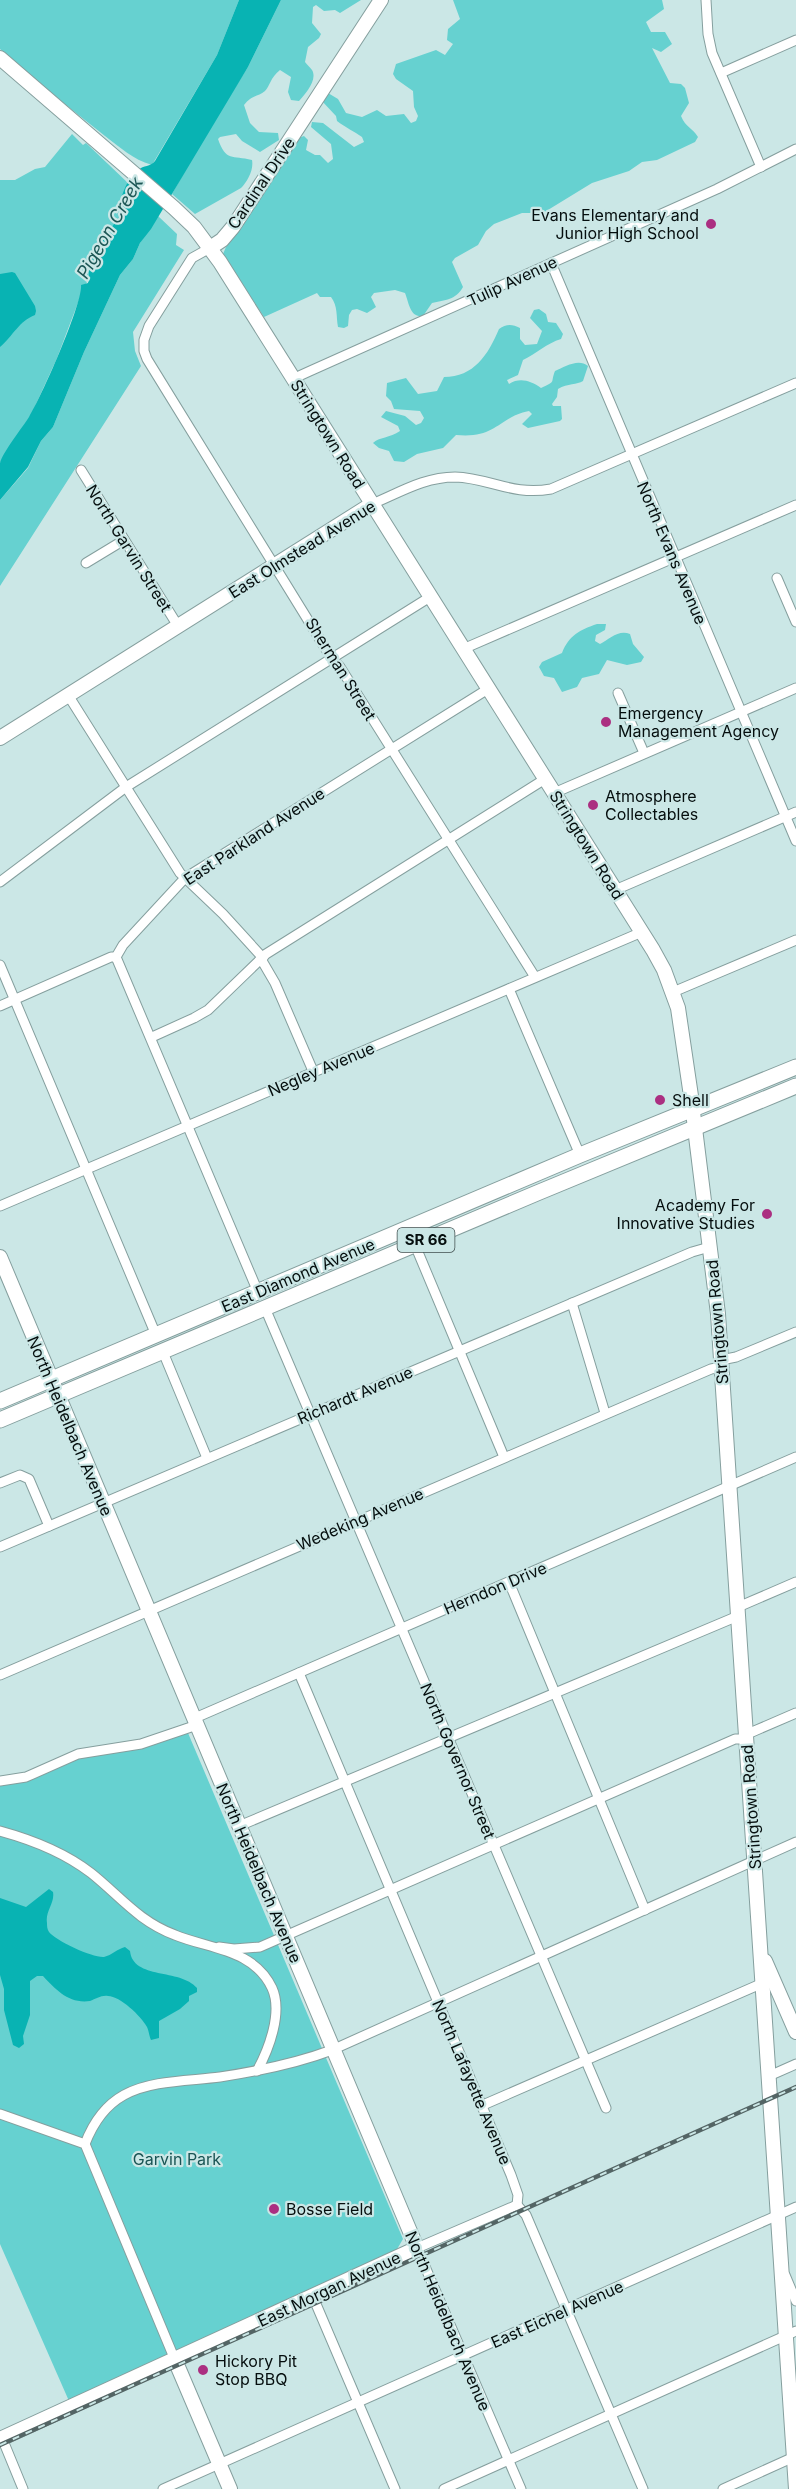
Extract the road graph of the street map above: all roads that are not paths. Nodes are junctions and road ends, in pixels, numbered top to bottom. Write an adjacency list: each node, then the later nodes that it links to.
1 (381, 0): 8 (main road, Cardinal Drive)
2 (706, 0): 5 (street)
3 (796, 40): 5 (street)
4 (0, 58): 8 (main road, Stringtown Road)
5 (721, 73): 7 (street)
6 (796, 150): 7 (street, Tulip Avenue)
7 (761, 166): 9 (street, Tulip Avenue)
8 (210, 248): 10 (street, Cardinal Drive); 11 (main road, Stringtown Road)
9 (551, 263): 11 (street, Tulip Avenue); 13 (street, North Evans Avenue)
10 (147, 359): 20 (street, Sherman Street)
11 (295, 382): 15 (main road, Stringtown Road)
12 (796, 383): 13 (street, East Olmstead Avenue)
13 (632, 456): 15 (street, East Olmstead Avenue); 18 (street, North Evans Avenue)
14 (81, 470): 17 (street, North Garvin Street)
15 (372, 504): 20 (main road, East Olmstead Avenue); 22 (main road, Stringtown Road)
16 (796, 505): 18 (street)
17 (124, 540): 19 (street); 24 (street, North Garvin Street)
18 (674, 558): 25 (street); 31 (street, North Evans Avenue)
19 (86, 563)
20 (275, 565): 24 (main road, East Olmstead Avenue); 26 (street, Sherman Street)
21 (777, 578): 23 (street)
22 (430, 597): 25 (main road, Stringtown Road); 26 (street)
23 (796, 622)
24 (178, 626): 30 (main road, East Olmstead Avenue)
25 (463, 649): 28 (main road, Stringtown Road)
26 (332, 659): 33 (street, Sherman Street); 36 (street)
27 (796, 688): 31 (street)
28 (488, 689): 33 (street, East Parkland Avenue); 35 (main road, Stringtown Road)
29 (618, 693): 34 (street)
30 (68, 695): 32 (main road, East Olmstead Avenue); 36 (street)
31 (741, 711): 34 (street); 39 (street, North Evans Avenue)
32 (0, 738)
33 (392, 748): 40 (street, Sherman Street); 42 (street, East Parkland Avenue)
34 (644, 753): 37 (street)
35 (545, 779): 37 (main road, Stringtown Road); 40 (street)
36 (126, 787): 42 (street); 43 (street)
37 (554, 793): 44 (main road, Stringtown Road)
38 (796, 812): 39 (street)
39 (785, 816): 41 (street, North Evans Avenue); 44 (street)
40 (449, 840): 48 (street); 50 (street, Sherman Street)
41 (796, 842)
42 (185, 878): 47 (street, East Parkland Avenue); 48 (street)
43 (0, 882)
44 (615, 890): 45 (main road, Stringtown Road)
45 (642, 932): 50 (street, Negley Avenue); 52 (main road, Stringtown Road)
46 (796, 940): 52 (street)
47 (116, 957): 53 (street); 55 (street)
48 (262, 958): 55 (street); 57 (street)
49 (0, 965): 53 (street)
50 (535, 977): 51 (street, Negley Avenue)
51 (509, 989): 57 (street, Negley Avenue); 62 (street)
52 (673, 992): 59 (main road, Stringtown Road)
53 (14, 1000): 54 (street); 63 (street)
54 (0, 1006)
55 (152, 1037): 60 (street)
56 (796, 1067): 59 (main road, East Diamond Avenue / SR 66)
57 (313, 1071): 60 (street, Negley Avenue)
58 (796, 1086): 61 (main road, East Diamond Avenue / SR 66)
59 (693, 1109): 61 (main road, Stringtown Road); 62 (main road, East Diamond Avenue / SR 66)
60 (188, 1124): 63 (street, Negley Avenue); 68 (street)
61 (695, 1128): 65 (main road, East Diamond Avenue / SR 66); 66 (main road, Stringtown Road)
62 (580, 1155): 68 (main road, East Diamond Avenue / SR 66)
63 (86, 1168): 64 (street, Negley Avenue); 72 (street)
64 (0, 1206)
65 (415, 1245): 70 (main road, East Diamond Avenue / SR 66); 73 (street)
66 (711, 1250): 69 (street, Richardt Avenue); 75 (main road, Stringtown Road)
67 (0, 1257): 76 (main road, North Heidelbach Avenue)
68 (258, 1292): 72 (main road, East Diamond Avenue / SR 66)
69 (572, 1303): 73 (street, Richardt Avenue); 79 (street)
70 (265, 1308): 74 (main road, East Diamond Avenue / SR 66); 80 (street, North Governor Street)
71 (796, 1332): 75 (street, Wedeking Avenue)
72 (156, 1335): 76 (main road, East Diamond Avenue / SR 66)
73 (460, 1351): 80 (street, Richardt Avenue); 82 (street)
74 (162, 1352): 77 (main road, East Diamond Avenue / SR 66); 84 (street)
75 (721, 1363): 79 (street, Wedeking Avenue); 86 (main road, Stringtown Road)
76 (51, 1380): 77 (main road, North Heidelbach Avenue); 78 (main road, East Diamond Avenue / SR 66)
77 (58, 1396): 81 (main road, East Diamond Avenue / SR 66); 87 (main road, North Heidelbach Avenue)
78 (0, 1401)
79 (605, 1413): 82 (street, Wedeking Avenue)
80 (310, 1415): 84 (street, Richardt Avenue); 88 (street, North Governor Street)
81 (0, 1420)
82 (504, 1457): 88 (street, Wedeking Avenue)
83 (796, 1457): 86 (street, Herndon Drive)
84 (207, 1458): 87 (street, Richardt Avenue)
85 (0, 1483): 89 (street)
86 (730, 1486): 91 (street, Herndon Drive); 94 (main road, Stringtown Road)
87 (103, 1503): 89 (street, Richardt Avenue); 93 (main road, North Heidelbach Avenue)
88 (355, 1520): 93 (street, Wedeking Avenue); 95 (street, North Governor Street)
89 (49, 1526): 90 (street, Richardt Avenue)
90 (0, 1547)
91 (508, 1582): 95 (street, Herndon Drive); 98 (street)
92 (796, 1582): 94 (street)
93 (148, 1611): 97 (street, Wedeking Avenue); 100 (main road, North Heidelbach Avenue)
94 (738, 1612): 98 (street); 101 (main road, Stringtown Road)
95 (401, 1629): 96 (street, Herndon Drive); 102 (street, North Governor Street)
96 (299, 1673): 100 (street, Herndon Drive); 104 (street, North Lafayette Avenue)
97 (0, 1675)
98 (556, 1693): 102 (street); 105 (street)
99 (796, 1713): 101 (street)
100 (196, 1722): 103 (street, Herndon Drive); 106 (main road, North Heidelbach Avenue)
101 (746, 1733): 105 (street); 110 (main road, Stringtown Road)
102 (448, 1738): 104 (street); 109 (street, North Governor Street)
103 (0, 1781)
104 (345, 1782): 106 (street); 111 (street, North Lafayette Avenue)
105 (599, 1798): 109 (street); 112 (street)
106 (239, 1826): 113 (main road, North Heidelbach Avenue)
107 (0, 1831): 114 (street)
108 (796, 1842): 110 (street)
109 (493, 1845): 111 (street); 117 (street, North Governor Street)
110 (755, 1860): 112 (street); 116 (main road, Stringtown Road)
111 (390, 1889): 113 (street); 120 (street, North Lafayette Avenue)
112 (645, 1910): 117 (street)
113 (284, 1935): 115 (street); 122 (main road, North Heidelbach Avenue)
114 (219, 1947): 115 (street); 118 (street)
115 (260, 1947): 118 (street)
116 (761, 1951): 119 (main road, Stringtown Road); 121 (main road)
117 (541, 1956): 120 (street); 123 (street, North Governor Street)
118 (258, 1969): 125 (street)
119 (763, 1983): 123 (street); 126 (main road, Stringtown Road)
120 (438, 2003): 122 (street); 127 (street, North Lafayette Avenue)
121 (796, 2032)
122 (332, 2050): 125 (street); 134 (main road, North Heidelbach Avenue)
123 (585, 2061): 127 (street); 128 (street, North Governor Street)
124 (796, 2064): 126 (street)
125 (257, 2071): 130 (street)
126 (769, 2076): 133 (main road, Stringtown Road)
127 (483, 2106): 131 (street, North Lafayette Avenue)
128 (606, 2108)
129 (0, 2114): 130 (street)
130 (85, 2144): 141 (street)
131 (517, 2205): 134 (street, East Morgan Avenue); 138 (street, North Lafayette Avenue)
132 (796, 2207): 133 (street, East Eichel Avenue)
133 (778, 2216): 135 (main road, Stringtown Road); 138 (street, East Eichel Avenue)
134 (417, 2248): 136 (main road, East Morgan Avenue); 140 (street, North Heidelbach Avenue)
135 (782, 2270): 137 (street); 139 (main road, Stringtown Road)
136 (313, 2297): 141 (main road, East Morgan Avenue); 142 (street)
137 (796, 2301)
138 (567, 2309): 140 (street, East Eichel Avenue); 143 (street, North Lafayette Avenue)
139 (791, 2333): 143 (street); 145 (main road, Stringtown Road)
140 (463, 2355): 142 (street, East Eichel Avenue); 146 (street, North Heidelbach Avenue)
141 (175, 2360): 144 (main road, East Morgan Avenue); 147 (main road)
142 (359, 2402): 147 (street, East Eichel Avenue); 151 (street)
143 (611, 2414): 146 (street); 154 (street, North Lafayette Avenue)
144 (1, 2439): 148 (street)
145 (795, 2457): 155 (street); 156 (main road, Stringtown Road)
146 (509, 2460): 152 (street); 153 (street, North Heidelbach Avenue)
147 (219, 2464): 149 (street, East Eichel Avenue); 150 (main road)
148 (23, 2489)
149 (163, 2489)
150 (230, 2489)
151 (395, 2489)
152 (444, 2489)
153 (521, 2489)
154 (643, 2489)
155 (723, 2489)
156 (796, 2489)

